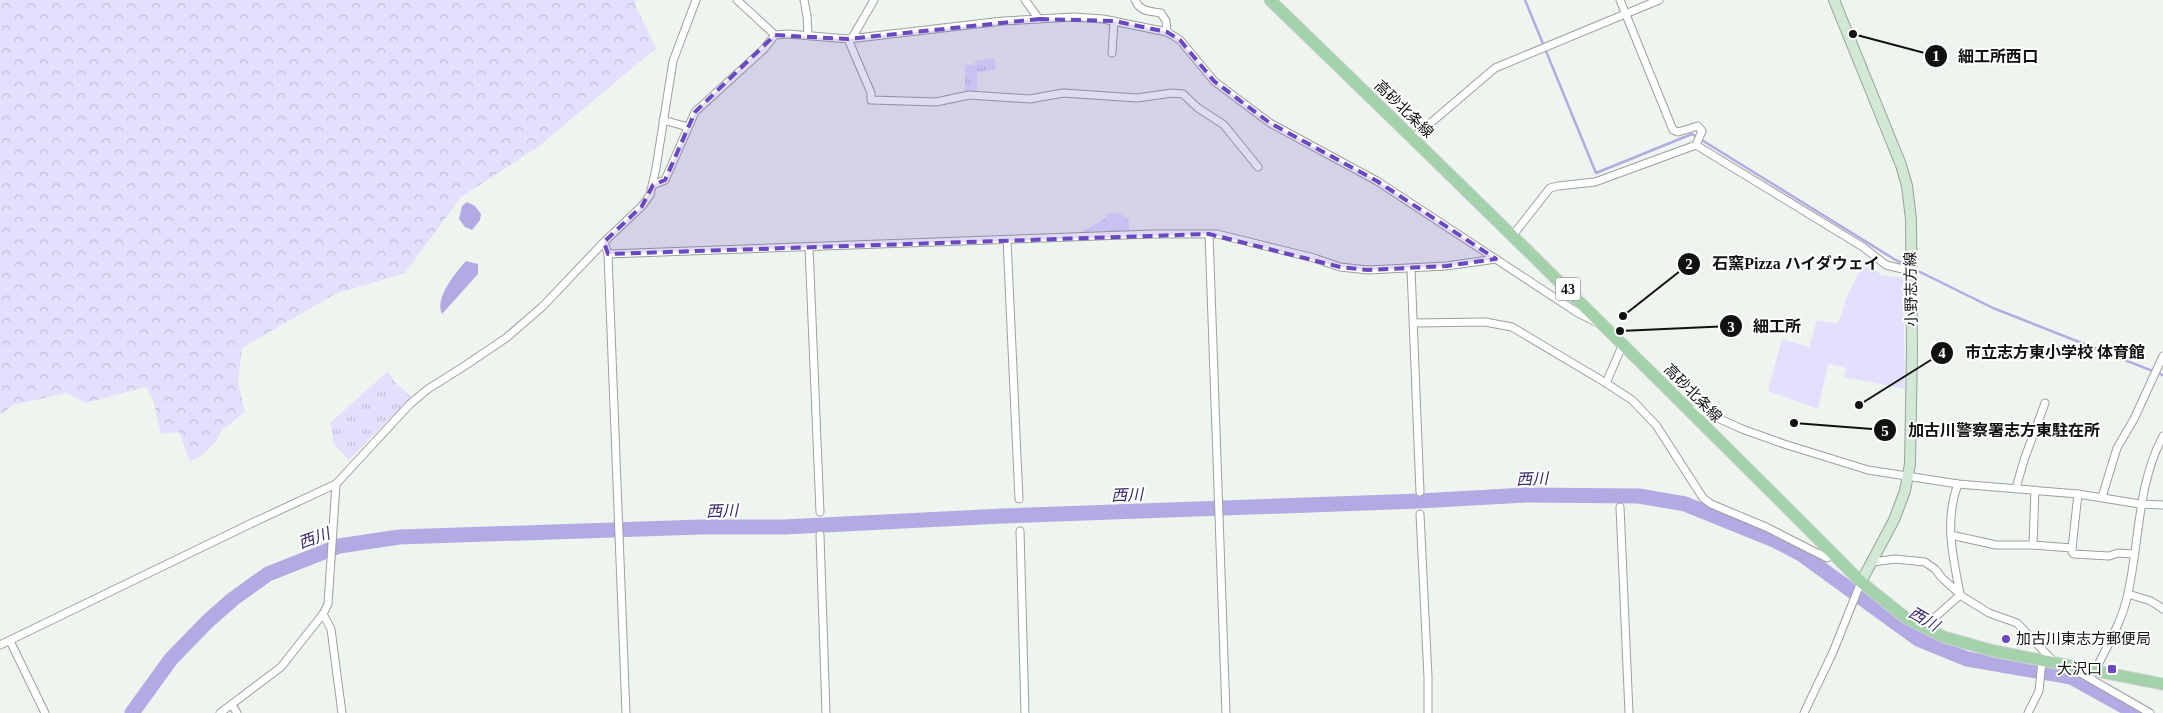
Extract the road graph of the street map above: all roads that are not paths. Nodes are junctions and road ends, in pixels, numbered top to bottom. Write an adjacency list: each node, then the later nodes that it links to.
1 (696, 0): 19 (street)
2 (737, 0): 15 (street)
3 (804, 0): 16 (street)
4 (874, 0): 17 (street)
5 (1026, 0): 12 (street)
6 (1135, 0): 14 (street)
7 (1270, 0): 21 (main road, 高砂北条線 / 43)
8 (1620, 0): 11 (street)
9 (1658, 0): 11 (street)
10 (1834, 0): 32 (main road, 小野志方線)
11 (1625, 14): 21 (street); 22 (street)
12 (1040, 19): 13 (street); 17 (street)
13 (1114, 21): 14 (street); 18 (street)
14 (1167, 32): 31 (street)
15 (775, 35): 16 (street); 20 (street)
16 (808, 35): 17 (street)
17 (850, 39): 23 (street)
18 (1112, 53)
19 (663, 120): 20 (street); 24 (street)
20 (688, 127): 24 (street)
21 (1413, 138): 26 (main road, 高砂北条線 / 43)
22 (1696, 145): 26 (street); 32 (street)
23 (1258, 167)
24 (653, 185): 28 (street)
25 (1210, 234): 27 (street); 33 (street); 85 (street)
26 (1513, 236): 35 (main road, 高砂北条線 / 43)
27 (1006, 240): 29 (street); 50 (street)
28 (604, 242): 30 (street); 43 (street)
29 (809, 247): 30 (street); 54 (street)
30 (608, 254): 82 (street)
31 (1496, 259): 33 (street); 35 (street)
32 (1911, 266): 42 (main road, 小野志方線)
33 (1411, 269): 34 (street)
34 (1414, 323): 38 (street); 47 (street)
35 (1610, 330): 36 (main road, 高砂北条線 / 43)
36 (1623, 344): 38 (street); 40 (main road, 高砂北条線 / 43)
37 (2163, 356): 49 (street)
38 (1606, 383): 61 (street)
39 (2045, 403): 45 (street)
40 (1690, 413): 42 (street); 61 (main road, 高砂北条線 / 43)
41 (2163, 436): 51 (street)
42 (1908, 477): 44 (street); 63 (main road, 小野志方線)
43 (336, 484): 68 (street); 70 (street)
44 (1958, 484): 45 (street); 58 (street)
45 (2016, 488): 46 (street)
46 (2035, 490): 48 (street); 59 (street)
47 (1420, 492)
48 (2078, 494): 49 (street); 60 (street)
49 (2102, 497): 51 (street)
50 (1019, 500)
51 (2140, 504): 52 (street); 62 (street)
52 (2163, 505)
53 (1620, 507): 87 (street)
54 (820, 512)
55 (1420, 514): 86 (street)
56 (1020, 531): 84 (street)
57 (820, 535): 83 (street)
58 (1951, 535): 59 (street); 66 (street)
59 (2033, 545): 60 (street)
60 (2072, 548): 62 (street)
61 (1833, 553): 64 (main road, 高砂北条線 / 43)
62 (2134, 554): 65 (street)
63 (1873, 562): 64 (main road, 小野志方線); 66 (street)
64 (1859, 585): 69 (main road, 高砂北条線 / 43); 88 (street)
65 (2128, 594): 67 (street); 75 (street)
66 (1960, 595): 69 (street); 73 (street)
67 (2163, 609)
68 (323, 614): 77 (street); 81 (street)
69 (1923, 628): 72 (main road, 高砂北条線 / 43)
70 (10, 641): 71 (street); 78 (street)
71 (0, 645)
72 (2042, 663): 73 (main road, 高砂北条線 / 43); 89 (street)
73 (2055, 663): 74 (main road, 高砂北条線 / 43)
74 (2068, 666): 75 (main road, 高砂北条線 / 43); 90 (street)
75 (2096, 671): 76 (main road, 高砂北条線 / 43)
76 (2163, 684)
77 (232, 705): 79 (street); 80 (street)
78 (45, 713)
79 (220, 713)
80 (236, 713)
81 (342, 713)
82 (626, 713)
83 (826, 713)
84 (1025, 713)
85 (1226, 713)
86 (1428, 713)
87 (1629, 713)
88 (1804, 713)
89 (2028, 713)
90 (2150, 713)

